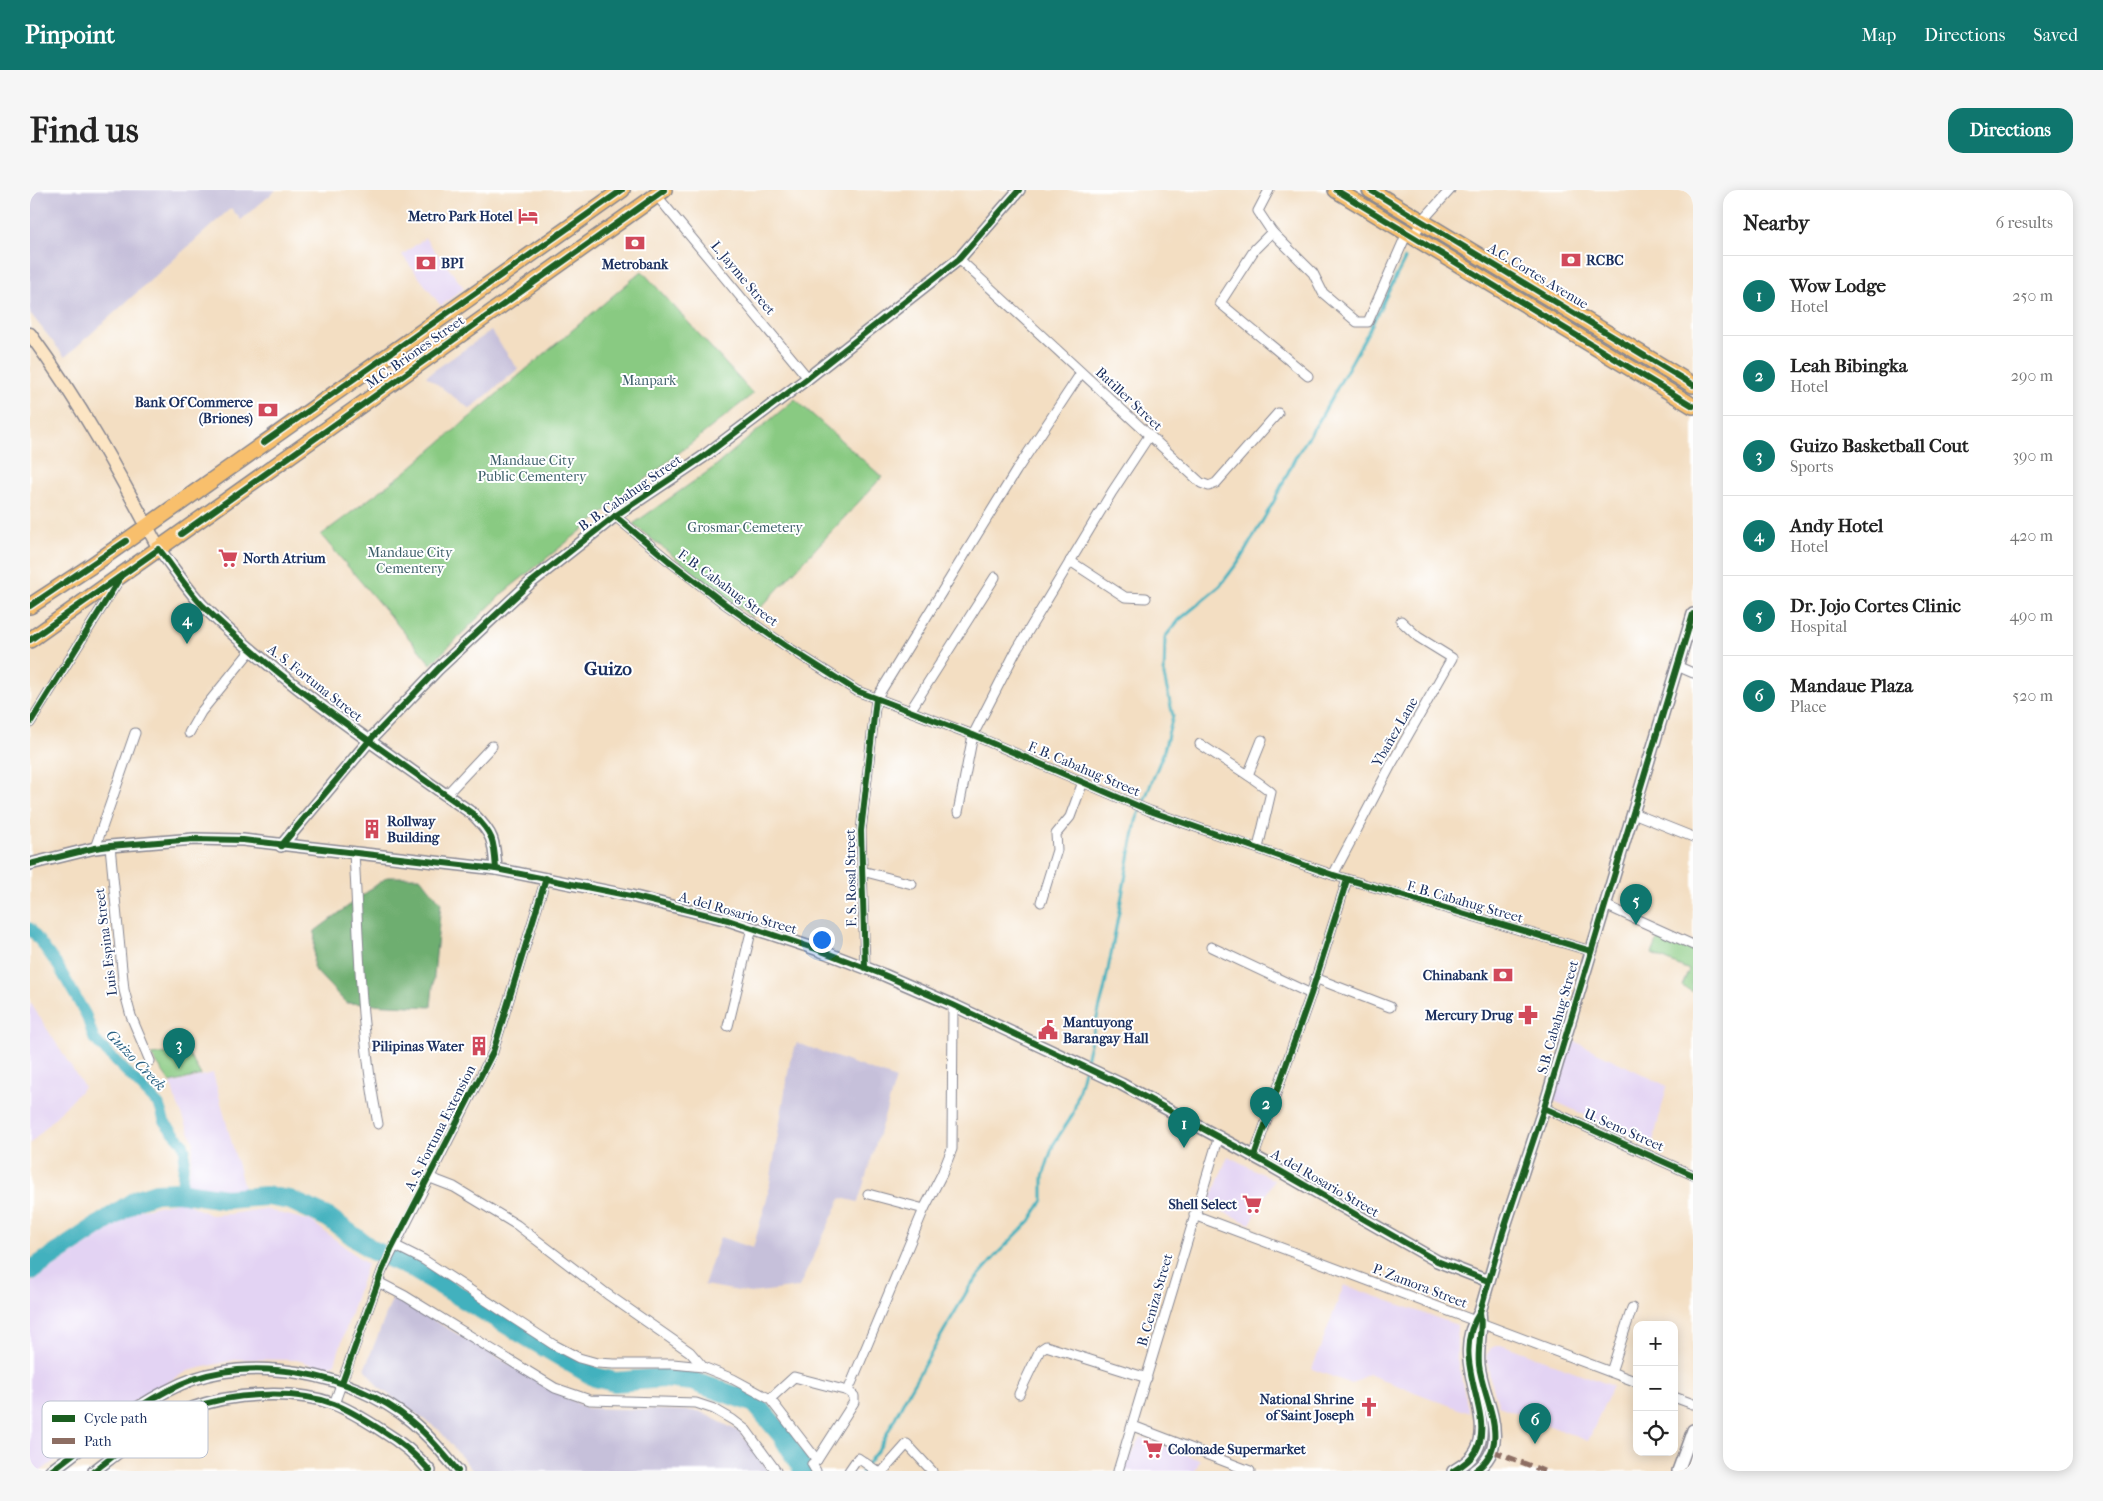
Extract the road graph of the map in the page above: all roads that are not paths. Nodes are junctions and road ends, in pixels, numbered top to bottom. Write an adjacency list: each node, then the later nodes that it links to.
1 (622, 190): 23 (main road, M.C. Briones Street)
2 (1019, 190): 11 (street, B. B. Cabahug Street)
3 (1269, 190): 9 (street)
4 (1336, 190): 10 (main road)
5 (1370, 190): 8 (main road, A.C. Cortes Avenue)
6 (1450, 190): 8 (street)
7 (661, 193): 17 (street, L. Jayme Street); 24 (main road, M.C. Briones Street)
8 (1422, 221): 10 (street); 12 (main road, A.C. Cortes Avenue)
9 (1272, 232): 10 (street); 16 (street)
10 (1410, 235): 14 (main road)
11 (959, 259): 15 (street, Batiller Street); 17 (street, B. B. Cabahug Street)
12 (1606, 332): 14 (main road); 18 (main road, A.C. Cortes Avenue)
13 (30, 334): 23 (main road, A. S. Fortuna Street)
14 (1596, 348): 19 (main road)
15 (1082, 373): 21 (street, Batiller Street); 36 (street)
16 (1308, 376)
17 (808, 378): 22 (street, B. B. Cabahug Street)
18 (1693, 384)
19 (1693, 406)
20 (1278, 413): 21 (street, Batiller Street)
21 (1149, 436): 25 (street)
22 (615, 516): 36 (street, F. B. Cabahug Street); 42 (street, B. B. Cabahug Street)
23 (147, 526): 24 (main road, A. S. Fortuna Street); 29 (main road, M.C. Briones Street)
24 (159, 549): 26 (main road, M.C. Briones Street); 33 (street, A. S. Fortuna Street)
25 (1070, 561): 28 (street); 41 (street)
26 (122, 574): 32 (main road, M.C. Briones Street); 38 (street)
27 (994, 577): 37 (street)
28 (1146, 598)
29 (30, 606)
30 (1693, 614): 34 (street, S.B. Cabahug Street)
31 (1401, 621): 60 (street, Ybañez Lane)
32 (30, 640)
33 (252, 649): 40 (street); 42 (street, A. S. Fortuna Street)
34 (1677, 666): 35 (street); 50 (street, S.B. Cabahug Street)
35 (1693, 673)
36 (876, 699): 37 (street, F. B. Cabahug Street); 59 (street, F. S. Rosal Street)
37 (910, 711): 41 (street, F. B. Cabahug Street)
38 (30, 723)
39 (136, 733): 54 (street)
40 (189, 733)
41 (973, 735): 47 (street, F. B. Cabahug Street); 49 (street)
42 (369, 740): 48 (street, A. S. Fortuna Street); 53 (street, B. B. Cabahug Street)
43 (1262, 740): 46 (street)
44 (1200, 744): 46 (street)
45 (492, 746): 48 (street)
46 (1248, 776): 55 (street)
47 (1083, 782): 55 (street, F. B. Cabahug Street); 64 (street)
48 (446, 795): 58 (street, A. S. Fortuna Street)
49 (958, 812)
50 (1632, 813): 51 (street); 65 (street, S.B. Cabahug Street)
51 (1693, 837)
52 (110, 846): 53 (street, A. del Rosario Street); 54 (street, A. del Rosario Street); 76 (street, Luis Espina Street)
53 (281, 846): 56 (street, A. del Rosario Street)
54 (94, 848): 57 (street, A. del Rosario Street)
55 (1258, 848): 60 (street, F. B. Cabahug Street)
56 (354, 852): 58 (street, A. del Rosario Street); 78 (street)
57 (30, 864)
58 (496, 869): 61 (street, A. del Rosario Street)
59 (862, 871): 63 (street); 70 (street, F. S. Rosal Street)
60 (1333, 875): 62 (street, F. B. Cabahug Street)
61 (546, 878): 66 (street, A. del Rosario Street); 82 (street, A. S. Fortuna Extension)
62 (1347, 880): 69 (street, F. B. Cabahug Street); 71 (street)
63 (912, 884)
64 (1041, 902)
65 (1605, 905): 67 (street); 69 (street, S.B. Cabahug Street)
66 (752, 928): 70 (street, A. del Rosario Street); 75 (street)
67 (1693, 945)
68 (1211, 947): 72 (street)
69 (1591, 951): 77 (street, S.B. Cabahug Street)
70 (865, 967): 73 (street, A. del Rosario Street)
71 (1315, 978): 72 (street); 74 (street)
72 (1311, 994): 80 (street)
73 (953, 1005): 79 (street, A. del Rosario Street); 84 (street)
74 (1390, 1007)
75 (728, 1026)
76 (150, 1061)
77 (1544, 1108): 81 (street, U. Seno Street); 87 (street, S.B. Cabahug Street)
78 (378, 1124)
79 (1219, 1136): 80 (street, A. del Rosario Street); 85 (street, B. Ceniza Street)
80 (1254, 1156): 87 (street, A. del Rosario Street)
81 (1693, 1175)
82 (428, 1177): 86 (street, A. S. Fortuna Extension); 91 (street)
83 (868, 1194): 84 (street)
84 (924, 1208): 96 (street)
85 (1194, 1215): 90 (street, P. Zamora Street); 93 (street, B. Ceniza Street)
86 (392, 1247): 88 (street, A. S. Fortuna Extension); 91 (street)
87 (1488, 1281): 90 (street, S.B. Cabahug Street)
88 (378, 1282): 95 (street, A. S. Fortuna Extension); 118 (street)
89 (1632, 1308): 92 (street)
90 (1478, 1319): 92 (street, P. Zamora Street); 104 (street, S.B. Cabahug Street); 105 (street, S.B. Cabahug Street)
91 (703, 1367): 99 (street)
92 (1612, 1372): 94 (street, P. Zamora Street)
93 (1147, 1378): 97 (street); 106 (street, B. Ceniza Street)
94 (1633, 1380)
95 (342, 1383): 100 (street); 102 (street, A. S. Fortuna Extension); 117 (street)
96 (848, 1392): 99 (street); 113 (street)
97 (1019, 1394)
98 (1678, 1398): 103 (street)
99 (770, 1399): 113 (street)
100 (152, 1401)
101 (208, 1404): 102 (street)
102 (334, 1404): 116 (street)
103 (1693, 1404)
104 (1493, 1418): 105 (street); 110 (street, S.B. Cabahug Street)
105 (1481, 1419): 109 (street, S.B. Cabahug Street)
106 (1133, 1426): 124 (street, B. Ceniza Street); 125 (street)
107 (1693, 1430): 108 (street)
108 (1691, 1443): 128 (street)
109 (1479, 1445): 110 (street); 126 (street)
110 (1493, 1451): 127 (street)
111 (68, 1458): 114 (street)
112 (112, 1458): 115 (street)
113 (817, 1460): 119 (street)
114 (51, 1471)
115 (94, 1471)
116 (430, 1471)
117 (458, 1471)
118 (776, 1471)
119 (816, 1471)
120 (849, 1471): 121 (street)
121 (876, 1471)
122 (882, 1471): 123 (street)
123 (932, 1471)
124 (1118, 1471)
125 (1250, 1471)
126 (1453, 1471)
127 (1476, 1471)
128 (1678, 1471)

